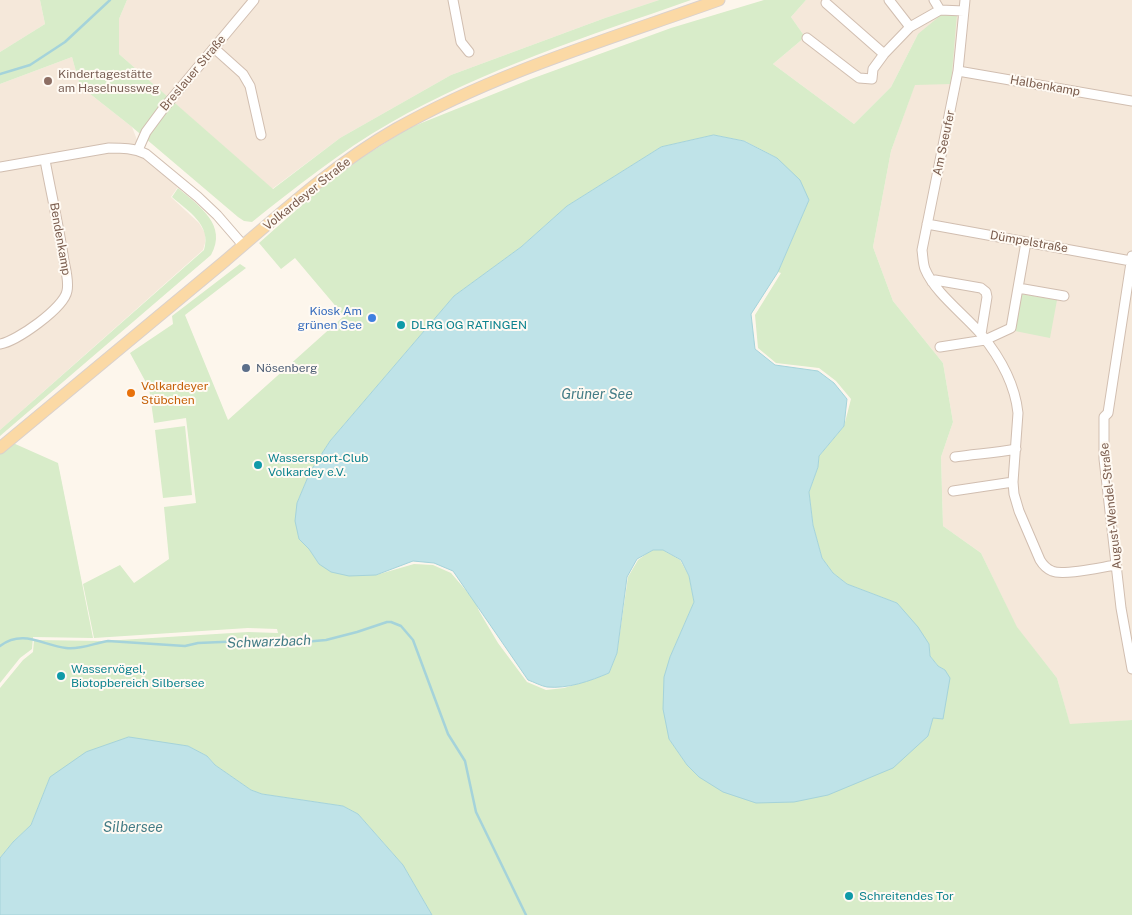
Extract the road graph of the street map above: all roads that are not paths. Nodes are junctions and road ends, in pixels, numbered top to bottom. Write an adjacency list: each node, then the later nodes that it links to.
1 (254, 0): 12 (street, Breslauer Straße)
2 (453, 0): 13 (street)
3 (719, 0): 23 (main road, Volkardeyer Straße)
4 (889, 0): 10 (street)
5 (934, 0): 8 (street)
6 (965, 0): 9 (street, Am Seeufer)
7 (826, 3): 14 (street)
8 (940, 10): 9 (street); 10 (street)
9 (964, 11): 15 (street, Am Seeufer)
10 (910, 27): 14 (street)
11 (807, 38): 14 (street)
12 (214, 48): 17 (street); 18 (street, Breslauer Straße)
13 (469, 52)
14 (884, 54)
15 (958, 71): 16 (street, Halbenkamp); 21 (street, Am Seeufer)
16 (1132, 101)
17 (261, 135)
18 (138, 150): 19 (street); 23 (street)
19 (45, 160): 20 (street); 29 (street, Bendenkamp)
20 (0, 167)
21 (927, 224): 22 (street, Dümpelstraße); 25 (street, Am Seeufer)
22 (1026, 242): 24 (street, Dümpelstraße); 26 (street)
23 (243, 245): 31 (main road, Volkardeyer Straße)
24 (1132, 259): 36 (street, August-Wendel-Straße)
25 (932, 282): 28 (street, Am Seeufer); 28 (street)
26 (1018, 288): 27 (street); 28 (street)
27 (1064, 296)
28 (983, 337): 30 (street); 32 (street, Am Seeufer)
29 (0, 344)
30 (940, 347)
31 (0, 448)
32 (1016, 449): 33 (street); 34 (street, Am Seeufer)
33 (955, 457)
34 (1013, 482): 35 (street); 36 (street, Am Seeufer)
35 (953, 492)
36 (1116, 564): 37 (street, August-Wendel-Straße)
37 (1132, 669)

